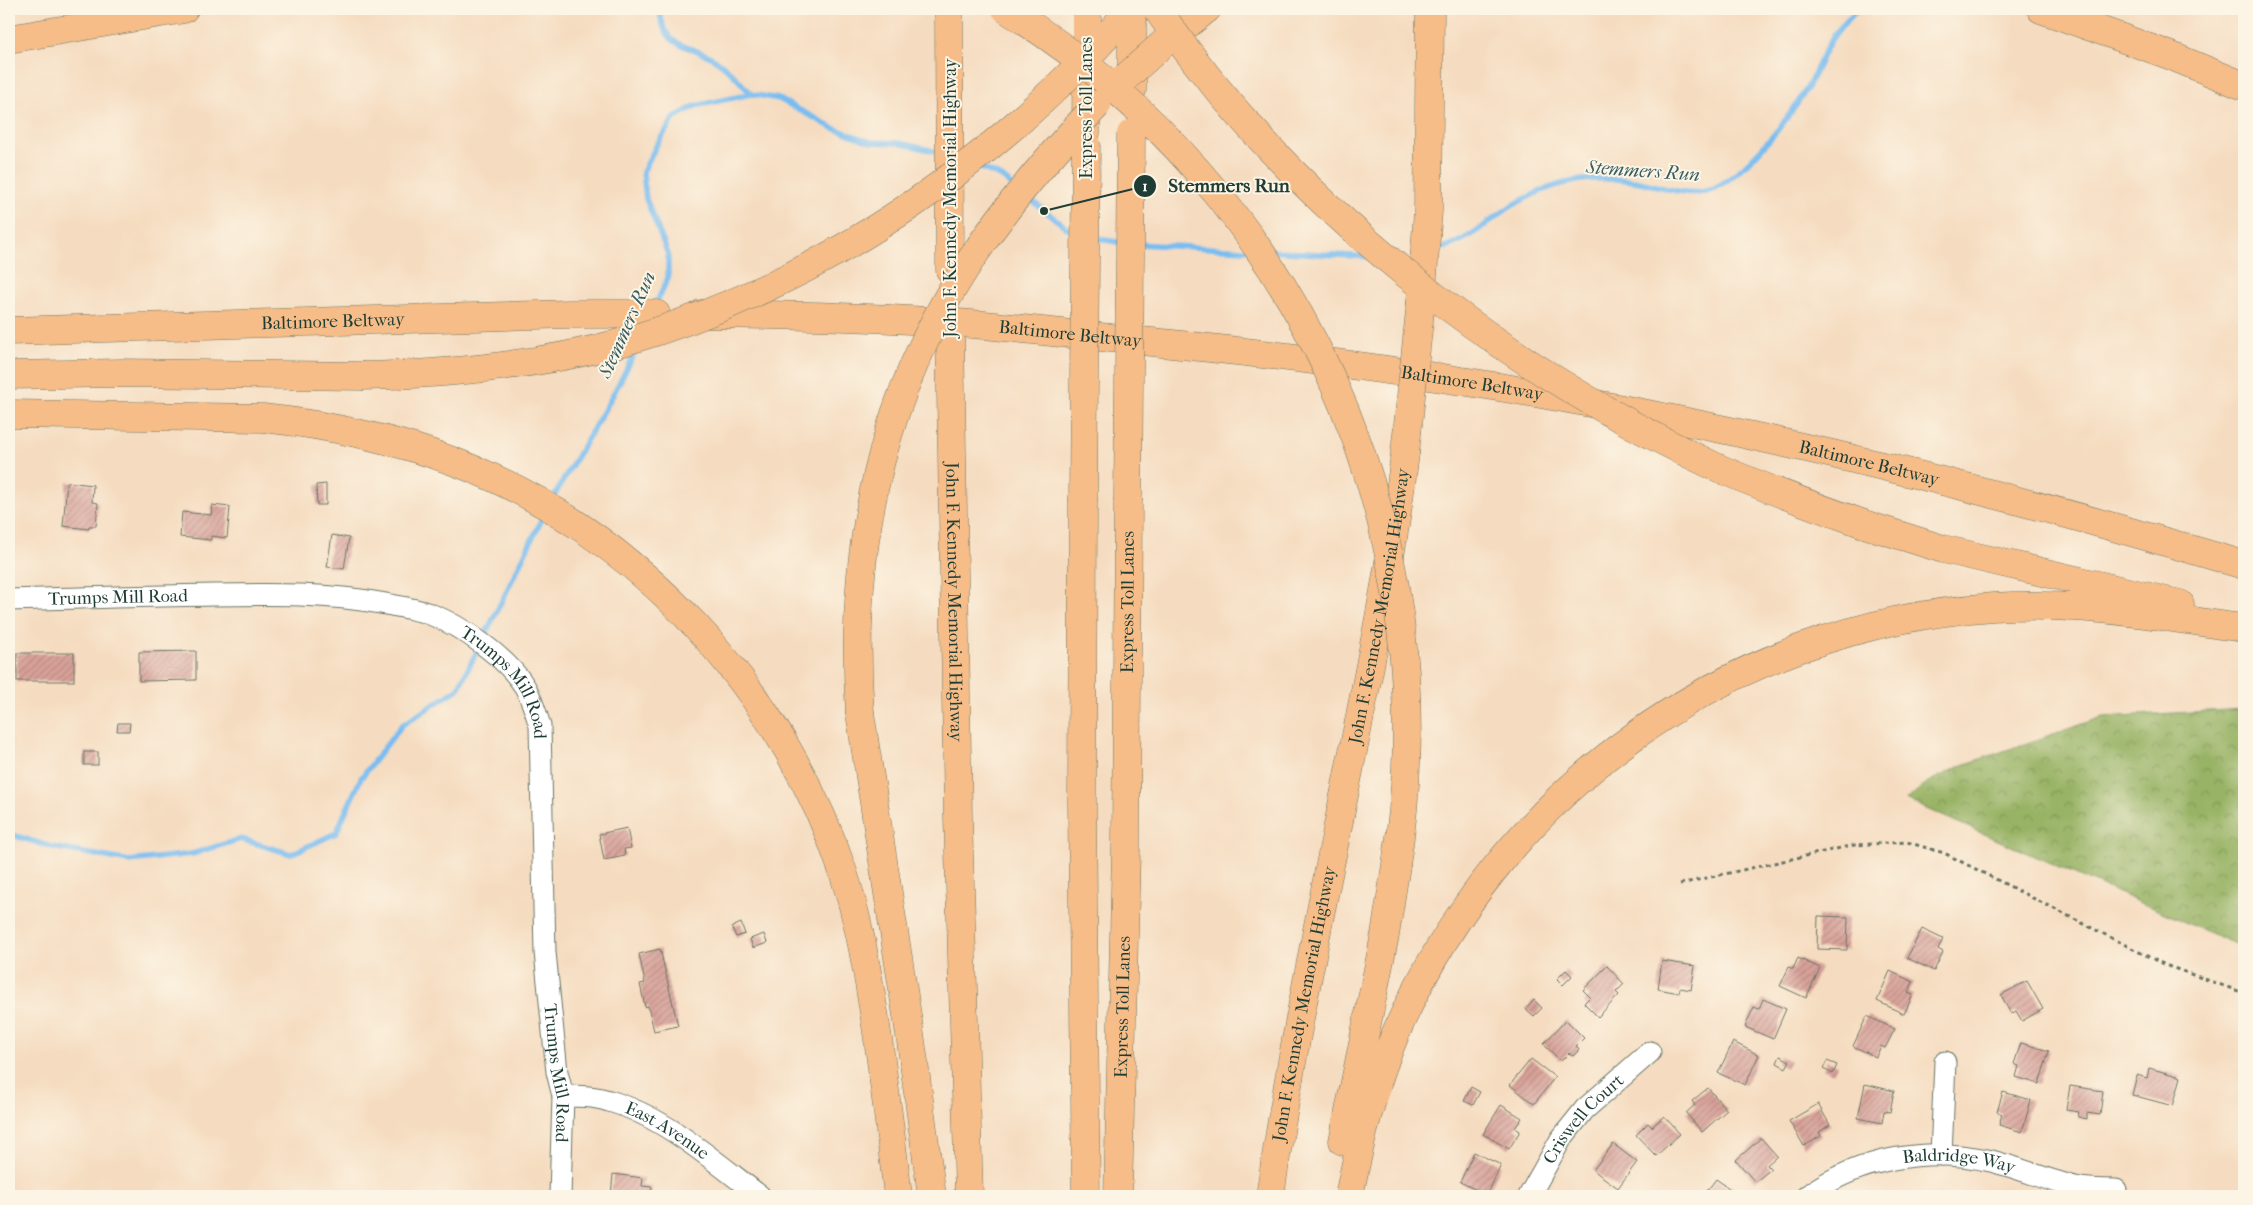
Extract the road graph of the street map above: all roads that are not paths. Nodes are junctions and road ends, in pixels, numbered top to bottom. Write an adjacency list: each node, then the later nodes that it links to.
1 (77, 9): 11 (highway)
2 (184, 9): 12 (highway)
3 (949, 9): 30 (highway, John F. Kennedy Memorial Highway, bridge)
4 (1006, 9): 34 (highway, bridge)
5 (1087, 9): 31 (highway, Express Toll Lanes, bridge)
6 (1132, 9): 15 (highway, bridge); 32 (highway, Express Toll Lanes, bridge)
7 (1157, 9): 19 (highway, bridge)
8 (1206, 9): 29 (highway, bridge)
9 (1430, 9): 33 (highway, John F. Kennedy Memorial Highway, bridge)
10 (2040, 9): 13 (highway)
11 (9, 22)
12 (9, 39)
13 (2244, 86)
14 (9, 331): 17 (highway, Baltimore Beltway)
15 (9, 375)
16 (9, 414): 28 (highway)
17 (2244, 565)
18 (9, 600): 23 (street, Trumps Mill Road)
19 (2244, 622)
20 (2244, 628): 35 (highway)
21 (1650, 1052): 36 (street, Criswell Court)
22 (1945, 1062): 24 (street)
23 (563, 1096): 26 (street, Trumps Mill Road); 27 (street, East Avenue)
24 (1941, 1155): 25 (street, Baldridge Way); 37 (street, Baldridge Way)
25 (2116, 1190)
26 (560, 1196)
27 (760, 1196)
28 (898, 1196)
29 (932, 1196)
30 (970, 1196)
31 (1086, 1196)
32 (1118, 1196)
33 (1270, 1196)
34 (1333, 1196)
35 (1348, 1196)
36 (1529, 1196)
37 (1807, 1196)

